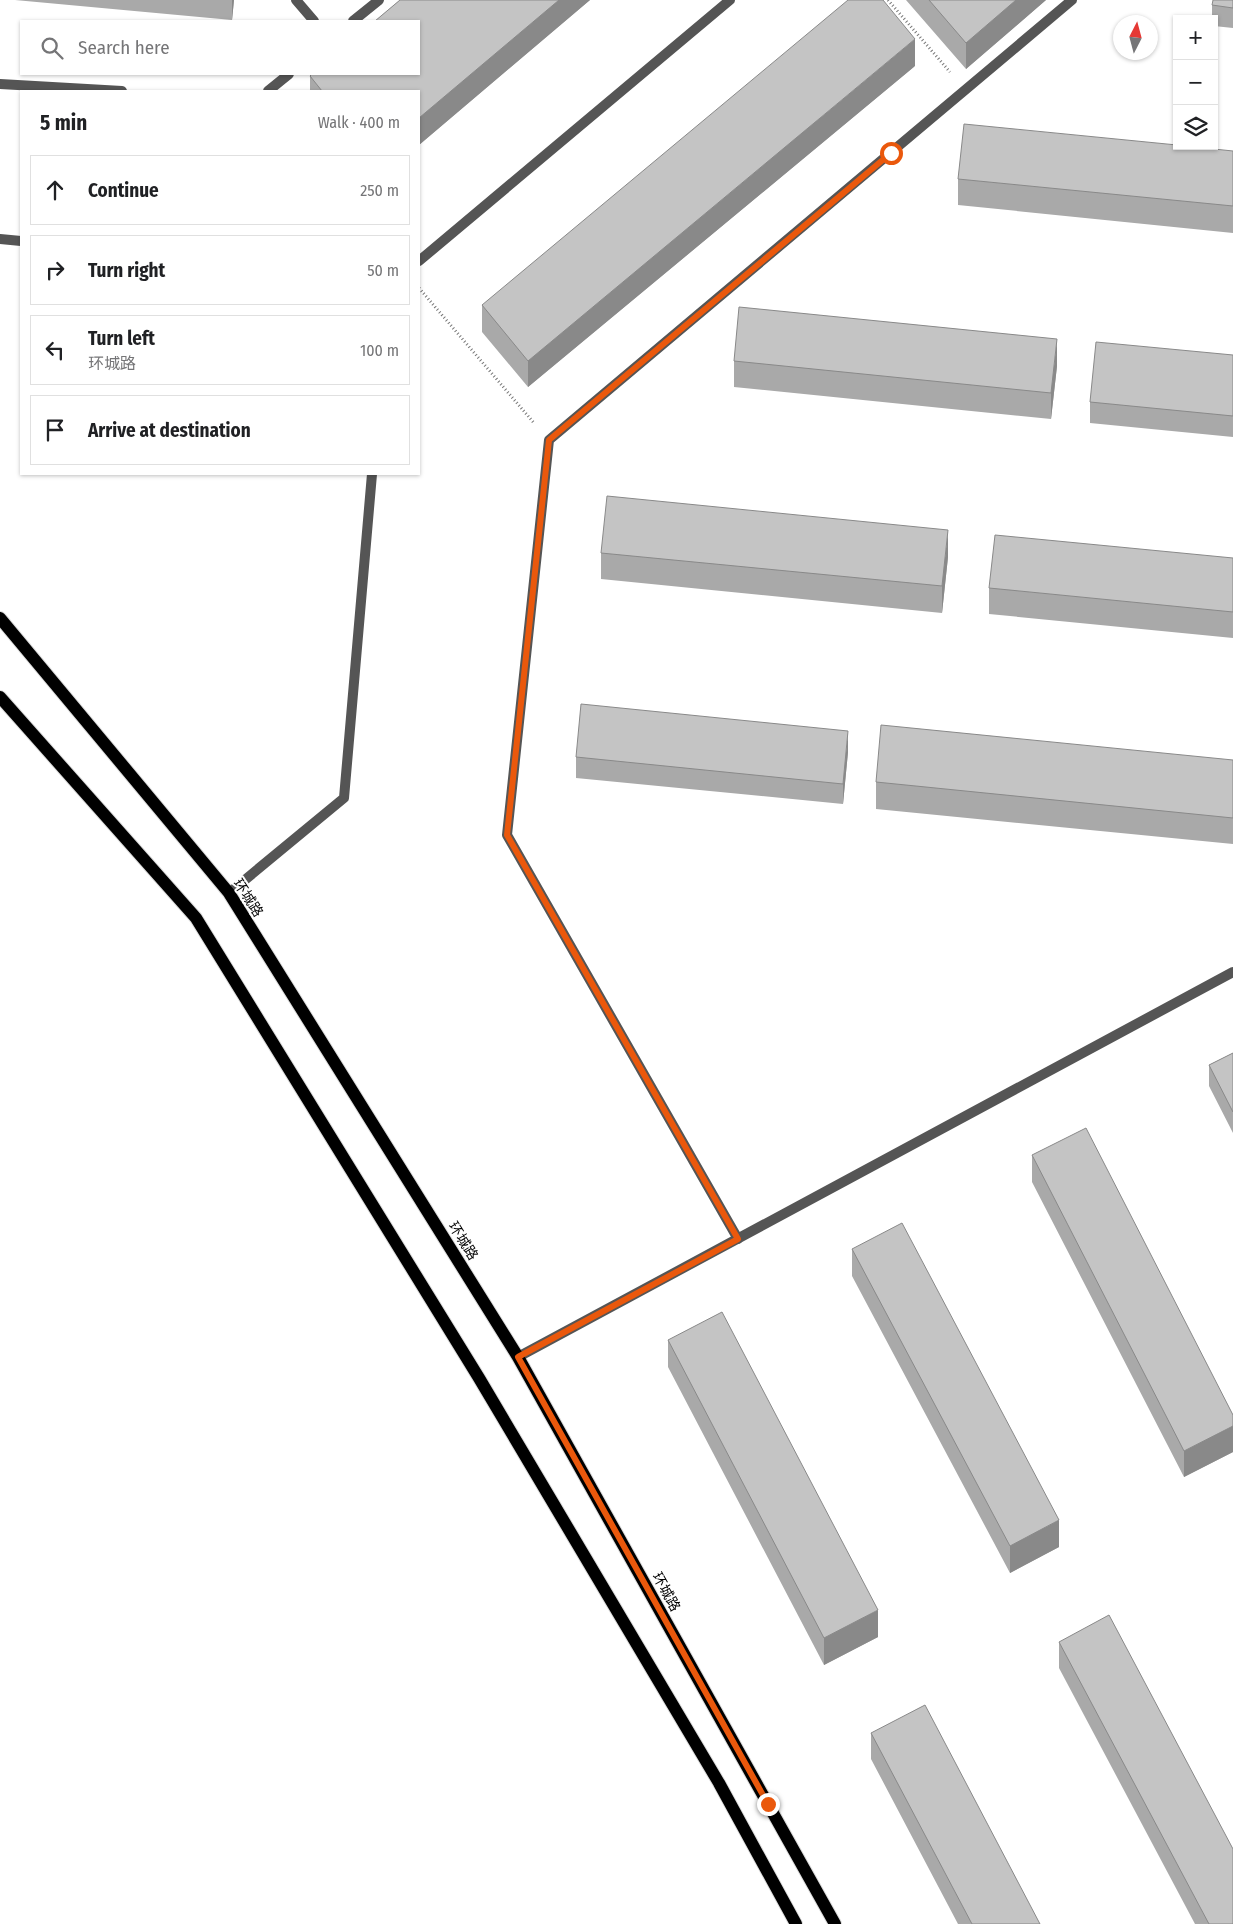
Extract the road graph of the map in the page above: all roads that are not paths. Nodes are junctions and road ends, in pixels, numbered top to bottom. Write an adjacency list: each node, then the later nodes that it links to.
1 (296, 0): 5 (street)
2 (379, 0): 6 (street)
3 (730, 0): 13 (street)
4 (1072, 0): 19 (street)
5 (313, 20)
6 (354, 20)
7 (288, 75): 10 (street)
8 (0, 84): 9 (street)
9 (105, 90)
10 (269, 90)
11 (0, 239): 12 (street)
12 (20, 242)
13 (420, 260)
14 (372, 475): 17 (street)
15 (0, 618): 17 (main road, 环城路)
16 (0, 697): 21 (main road)
17 (228, 893): 20 (main road, 环城路)
18 (1233, 972): 19 (street)
19 (738, 1239): 20 (street)
20 (518, 1357): 22 (main road, 环城路)
21 (796, 1924)
22 (835, 1924)

